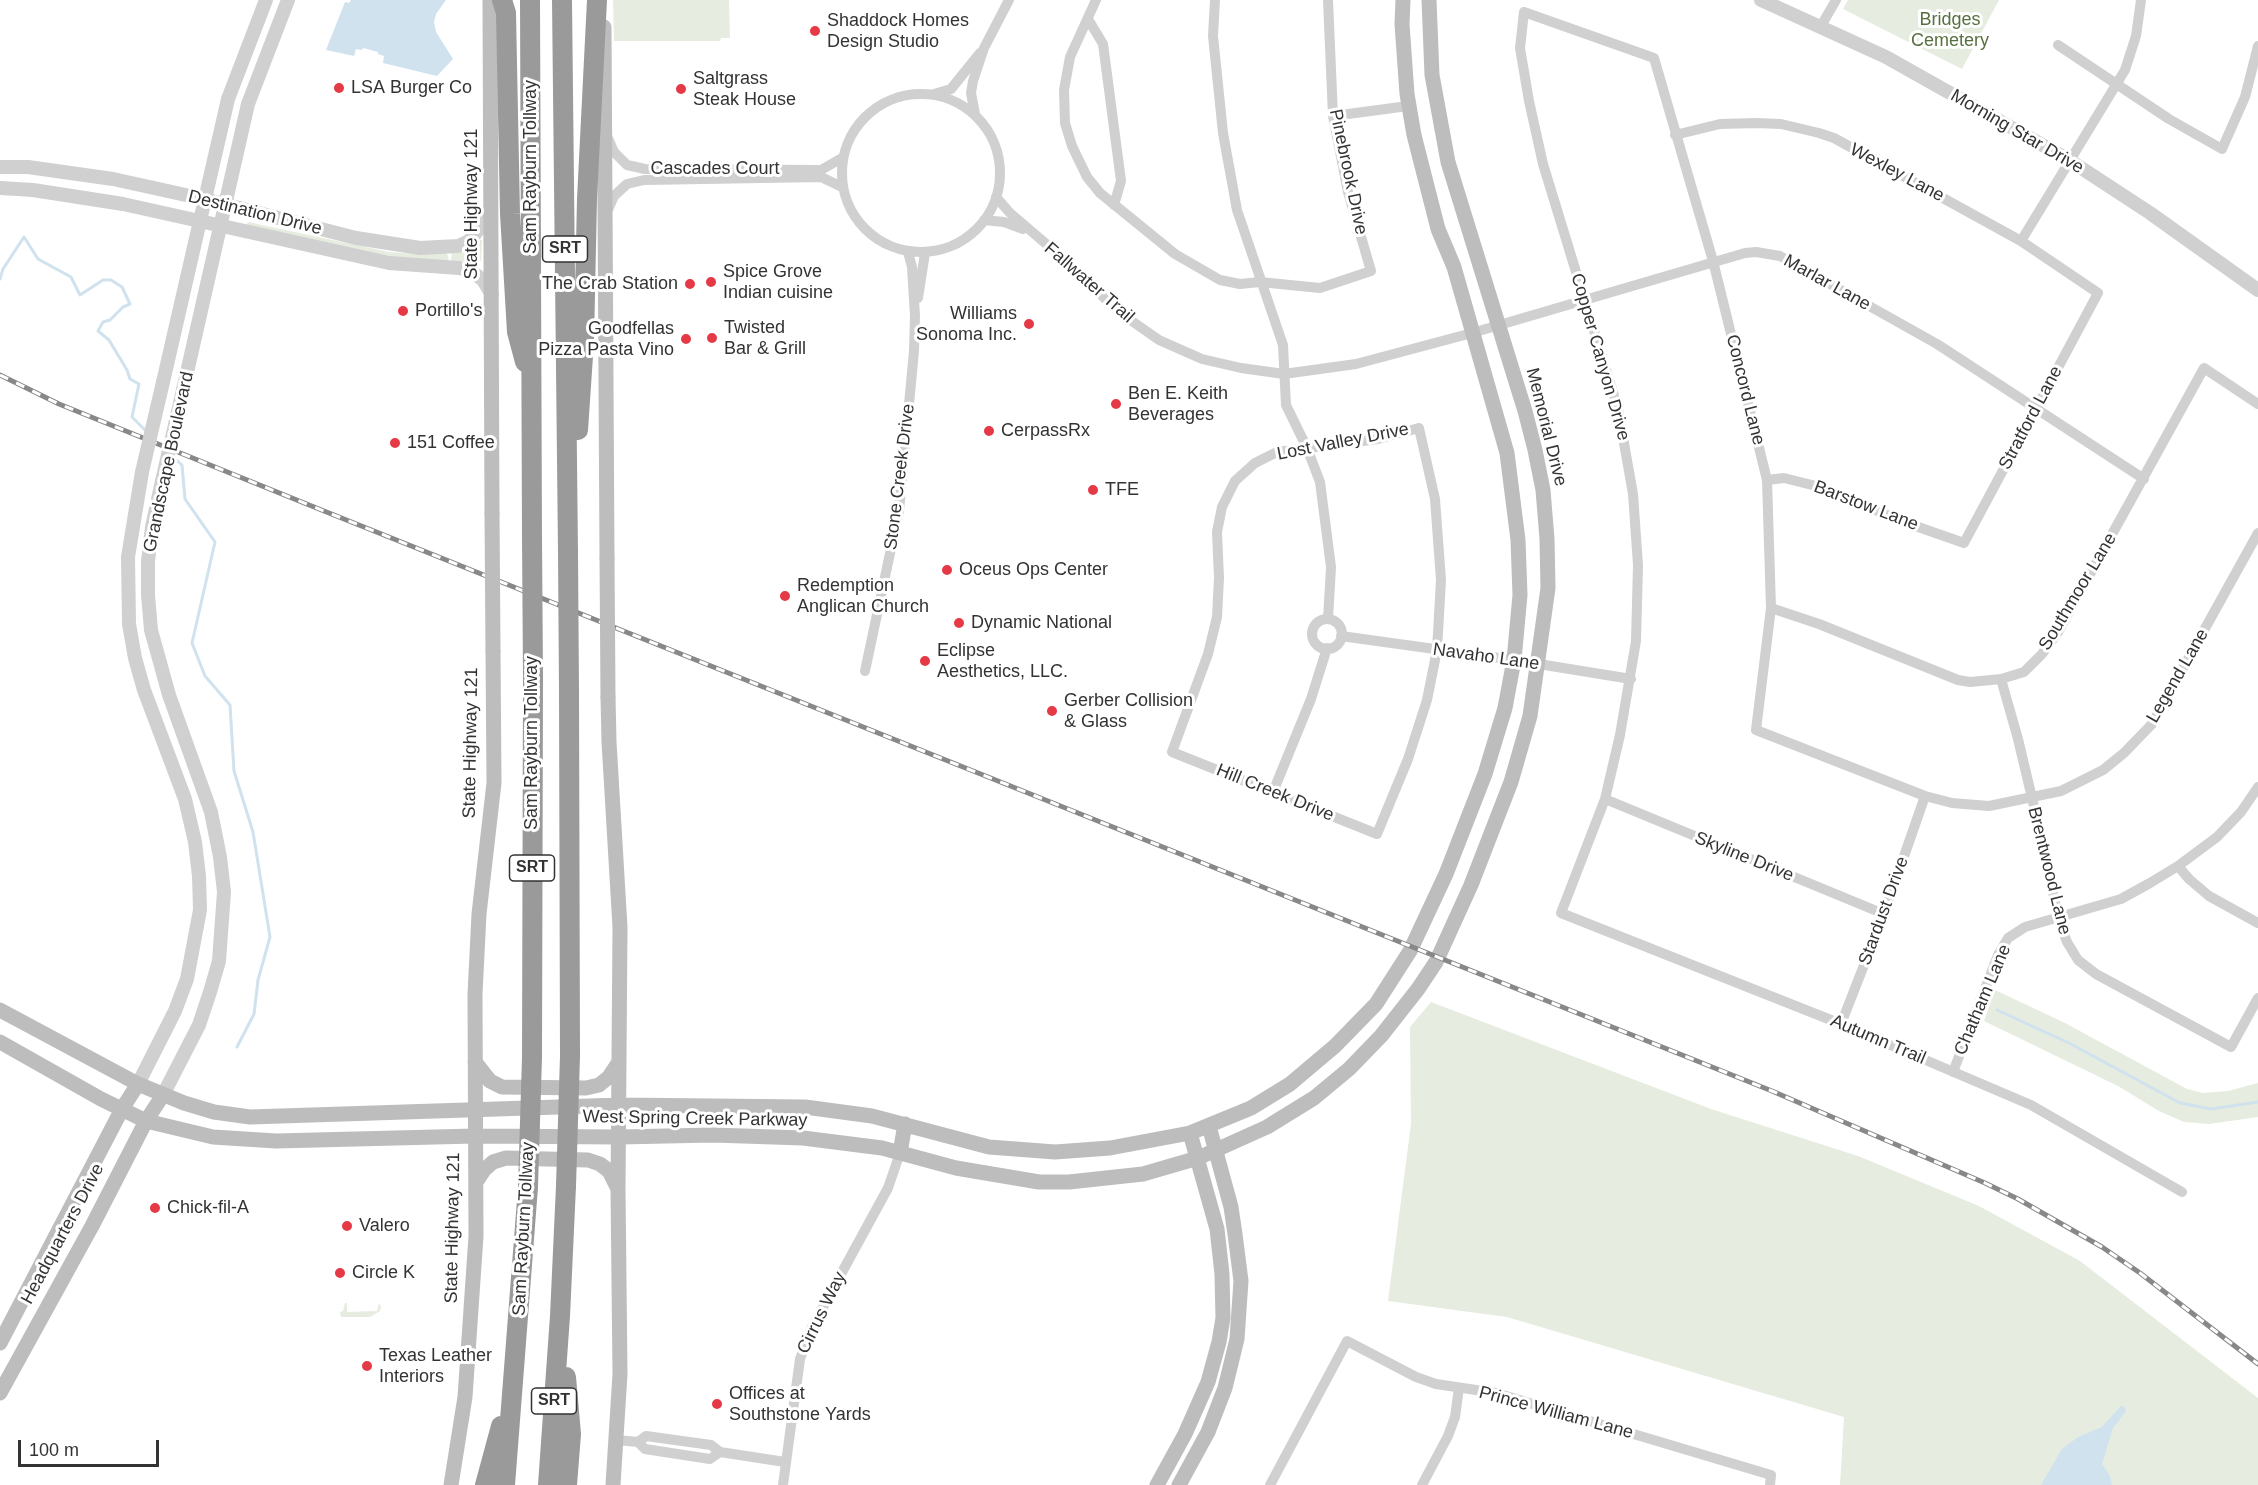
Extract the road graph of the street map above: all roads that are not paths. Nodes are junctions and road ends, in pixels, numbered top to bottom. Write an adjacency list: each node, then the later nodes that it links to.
1 (266, 0): 37 (street, Grandscape Boulevard)
2 (288, 0): 38 (street, Grandscape Boulevard)
3 (490, 0): 40 (main road, State Highway 121)
4 (502, 0): 59 (highway)
5 (530, 0): 59 (highway, Sam Rayburn Tollway / SRT)
6 (562, 0): 65 (highway, Sam Rayburn Tollway / SRT)
7 (597, 0): 65 (highway)
8 (604, 0): 29 (main road)
9 (1009, 0): 22 (street)
10 (1096, 0): 18 (street)
11 (1215, 0): 50 (street)
12 (1328, 0): 28 (street, Pinebrook Drive)
13 (1403, 0): 26 (main road)
14 (1429, 0): 56 (main road, Memorial Drive)
15 (1761, 0): 19 (street, Morning Star Drive)
16 (1836, 0): 19 (street)
17 (2141, 0): 24 (street)
18 (1088, 19): 39 (street); 39 (street)
19 (1821, 26): 32 (street, Morning Star Drive)
20 (2058, 45): 24 (street)
21 (2258, 46): 24 (street)
22 (984, 48): 25 (street); 27 (street)
23 (1654, 58): 30 (street, Concord Lane); 54 (street, Copper Canyon Drive)
24 (2116, 85): 32 (street)
25 (934, 94): 27 (street); 31 (street)
26 (1408, 106): 28 (street); 57 (main road)
27 (975, 114): 36 (street)
28 (1333, 116): 50 (street, Pinebrook Drive)
29 (604, 130): 31 (street, Cascades Court); 41 (main road)
30 (1675, 135): 46 (street, Wexley Lane); 49 (street, Concord Lane)
31 (842, 158): 34 (street)
32 (2069, 160): 46 (street); 51 (street, Morning Star Drive)
33 (0, 167): 37 (street, Destination Drive)
34 (842, 187): 41 (street, Cascades Court); 47 (street)
35 (0, 188): 43 (street, Destination Drive)
36 (996, 196): 42 (street); 45 (street, Fallwater Trail)
37 (204, 199): 38 (street, Destination Drive); 43 (street, Grandscape Boulevard)
38 (225, 205): 40 (street, Destination Drive); 44 (street, Grandscape Boulevard)
39 (1114, 205): 50 (street)
40 (491, 207): 53 (main road, State Highway 121)
41 (605, 214): 98 (main road, bridge)
42 (984, 220): 45 (street, Fallwater Trail); 48 (street)
43 (200, 221): 44 (street, Destination Drive); 86 (street, Grandscape Boulevard, bridge)
44 (220, 226): 53 (street, Destination Drive); 85 (street, Grandscape Boulevard, bridge)
45 (1031, 233): 58 (street, Fallwater Trail)
46 (2021, 241): 52 (street, Wexley Lane)
47 (908, 252): 48 (street); 55 (street, Stone Creek Drive)
48 (925, 253): 55 (street, Stone Creek Drive)
49 (1713, 261): 54 (street, Marlar Lane); 61 (street, Marlar Lane); 64 (street, Concord Lane)
50 (1260, 282): 58 (street)
51 (2258, 290)
52 (2098, 293): 61 (street, Stratford Lane)
53 (492, 295): 97 (main road, State Highway 121, bridge)
54 (1586, 301): 56 (street, Marlar Lane); 76 (street, Copper Canyon Drive)
55 (915, 316): 75 (street, Stone Creek Drive)
56 (1498, 326): 57 (street, Marlar Lane); 74 (main road, Memorial Drive)
57 (1473, 333): 58 (street, Fallwater Trail); 73 (main road)
58 (1284, 374): 62 (street)
59 (532, 387): 122 (highway, Sam Rayburn Tollway / SRT, bridge)
60 (2258, 404): 63 (street, Southmoor Lane)
61 (2037, 409): 63 (street, Marlar Lane); 67 (street, Stratford Lane)
62 (1306, 447): 69 (street); 72 (street, Lost Valley Drive); 79 (street, Lost Valley Drive)
63 (2144, 479): 77 (street, Southmoor Lane)
64 (1767, 480): 67 (street, Barstow Lane); 68 (street, Concord Lane)
65 (567, 498): 117 (highway, Sam Rayburn Tollway / SRT, bridge)
66 (2258, 533): 83 (street, Legend Lane)
67 (1964, 543)
68 (1771, 608): 77 (street, Southmoor Lane); 78 (street, Concord Lane)
69 (1328, 619): 70 (street); 71 (street)
70 (1341, 636): 71 (street); 72 (street, Navaho Lane)
71 (1327, 648): 81 (street)
72 (1437, 650): 73 (street, Navaho Lane); 81 (street, Hill Creek Drive)
73 (1514, 660): 74 (street, Navaho Lane); 107 (main road, West Spring Creek Parkway)
74 (1539, 664): 76 (street, Navaho Lane); 92 (main road, Memorial Drive)
75 (866, 672)
76 (1631, 679): 84 (street, Copper Canyon Drive)
77 (2001, 679): 83 (street, Brentwood Lane)
78 (1756, 730): 82 (street, Legend Lane)
79 (1172, 752): 81 (street, Hill Creek Drive)
80 (2258, 787): 87 (street, Chatham Lane)
81 (1273, 792)
82 (1925, 796): 83 (street, Legend Lane); 89 (street, Stardust Drive)
83 (2031, 798): 90 (street, Brentwood Lane)
84 (1605, 800): 88 (street, Copper Canyon Drive); 89 (street, Skyline Drive)
85 (208, 803): 86 (street); 101 (street, Grandscape Boulevard)
86 (187, 808): 100 (street, Grandscape Boulevard)
87 (2178, 866): 90 (street, Chatham Lane); 91 (street)
88 (1561, 913): 95 (street, Autumn Trail)
89 (1884, 914): 95 (street, Stardust Drive)
90 (2058, 918): 93 (street, Brentwood Lane); 99 (street, Chatham Lane)
91 (2258, 923)
92 (1436, 962): 111 (main road, West Spring Creek Parkway)
93 (2258, 998)
94 (0, 1010): 100 (main road, West Spring Creek Parkway)
95 (1841, 1024): 99 (street, Autumn Trail)
96 (0, 1042): 103 (main road, West Spring Creek Parkway)
97 (474, 1062): 98 (main road); 104 (main road, State Highway 121)
98 (619, 1062): 102 (main road)
99 (1953, 1072): 116 (street, Autumn Trail)
100 (138, 1084): 101 (main road, West Spring Creek Parkway); 103 (main road, Headquarters Drive)
101 (163, 1095): 104 (main road, West Spring Creek Parkway); 105 (main road, Headquarters Drive)
102 (620, 1105): 104 (main road, West Spring Creek Parkway); 106 (main road, West Spring Creek Parkway); 110 (main road)
103 (122, 1109): 105 (main road, West Spring Creek Parkway); 120 (main road, Headquarters Drive)
104 (474, 1109): 109 (main road, State Highway 121)
105 (146, 1120): 109 (main road, West Spring Creek Parkway); 121 (main road, Headquarters Drive)
106 (905, 1124): 108 (main road, West Spring Creek Parkway); 112 (main road)
107 (1209, 1126): 108 (main road, West Spring Creek Parkway); 111 (main road)
108 (1190, 1133): 113 (main road)
109 (475, 1136): 110 (main road, West Spring Creek Parkway); 114 (main road, State Highway 121)
110 (620, 1137): 112 (main road, West Spring Creek Parkway); 115 (main road)
111 (1217, 1151): 113 (main road, West Spring Creek Parkway); 119 (main road)
112 (900, 1153): 113 (main road, West Spring Creek Parkway); 126 (street, Cirrus Way)
113 (1198, 1158): 118 (main road)
114 (476, 1182): 115 (main road); 130 (main road, State Highway 121)
115 (618, 1189): 125 (main road)
116 (2182, 1192)
117 (560, 1316): 133 (highway, Sam Rayburn Tollway / SRT); 134 (highway)
118 (1221, 1333): 119 (main road); 127 (main road)
119 (1237, 1335): 128 (main road)
120 (0, 1343)
121 (7, 1365): 124 (main road, Headquarters Drive)
122 (514, 1380): 131 (highway); 132 (highway, Sam Rayburn Tollway / SRT)
123 (1459, 1388): 129 (street, Prince William Lane); 139 (street, Prince William Lane); 140 (street)
124 (0, 1393)
125 (617, 1440): 126 (street); 135 (main road)
126 (785, 1462): 136 (street, Cirrus Way)
127 (1170, 1462): 128 (main road); 137 (main road)
128 (1187, 1471): 138 (main road)
129 (1770, 1480)
130 (450, 1485)
131 (485, 1485)
132 (505, 1485)
133 (548, 1485)
134 (567, 1485)
135 (613, 1485)
136 (783, 1485)
137 (1157, 1485)
138 (1179, 1485)
139 (1270, 1485)
140 (1422, 1485)

